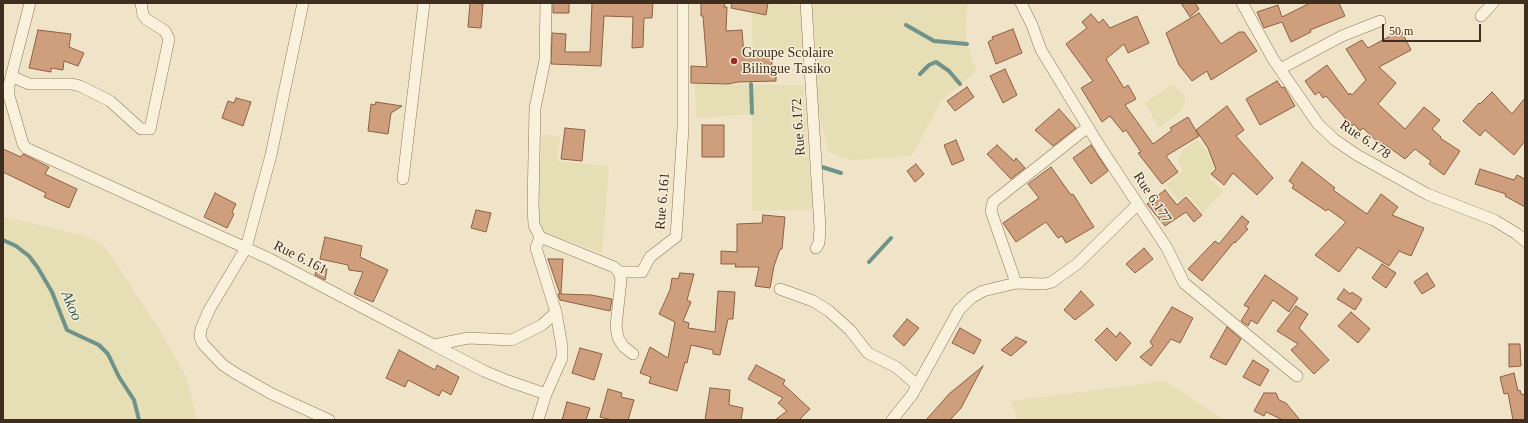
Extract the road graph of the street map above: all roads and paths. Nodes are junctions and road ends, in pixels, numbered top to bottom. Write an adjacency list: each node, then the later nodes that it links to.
1 (30, 3): 14 (street)
2 (141, 3): 14 (street)
3 (304, 3): 20 (street)
4 (424, 3): 16 (street)
5 (546, 3): 18 (street)
6 (683, 3): 22 (street, Rue 6.161)
7 (806, 3): 21 (street, Rue 6.172)
8 (1021, 3): 15 (street, Rue 6.177)
9 (1242, 3): 13 (street, Rue 6.178)
10 (1493, 3): 11 (street)
11 (1481, 16)
12 (1380, 21): 13 (street)
13 (1280, 69): 19 (street, Rue 6.178)
14 (10, 76): 20 (street, Rue 6.161)
15 (1088, 127): 17 (street, Rue 6.177); 23 (street)
16 (403, 179)
17 (1138, 204): 23 (street); 28 (street, Rue 6.177)
18 (540, 237): 22 (street); 25 (street)
19 (1525, 241)
20 (246, 248): 26 (street, Rue 6.161); 31 (street)
21 (816, 248)
22 (619, 272): 27 (street)
23 (1016, 283): 29 (street)
24 (780, 289): 29 (street)
25 (556, 312): 26 (street); 30 (street)
26 (434, 344): 30 (street, Rue 6.161)
27 (633, 354)
28 (1297, 376)
29 (917, 385): 33 (street)
30 (546, 394): 32 (street)
31 (329, 420)
32 (538, 420)
33 (892, 420)

